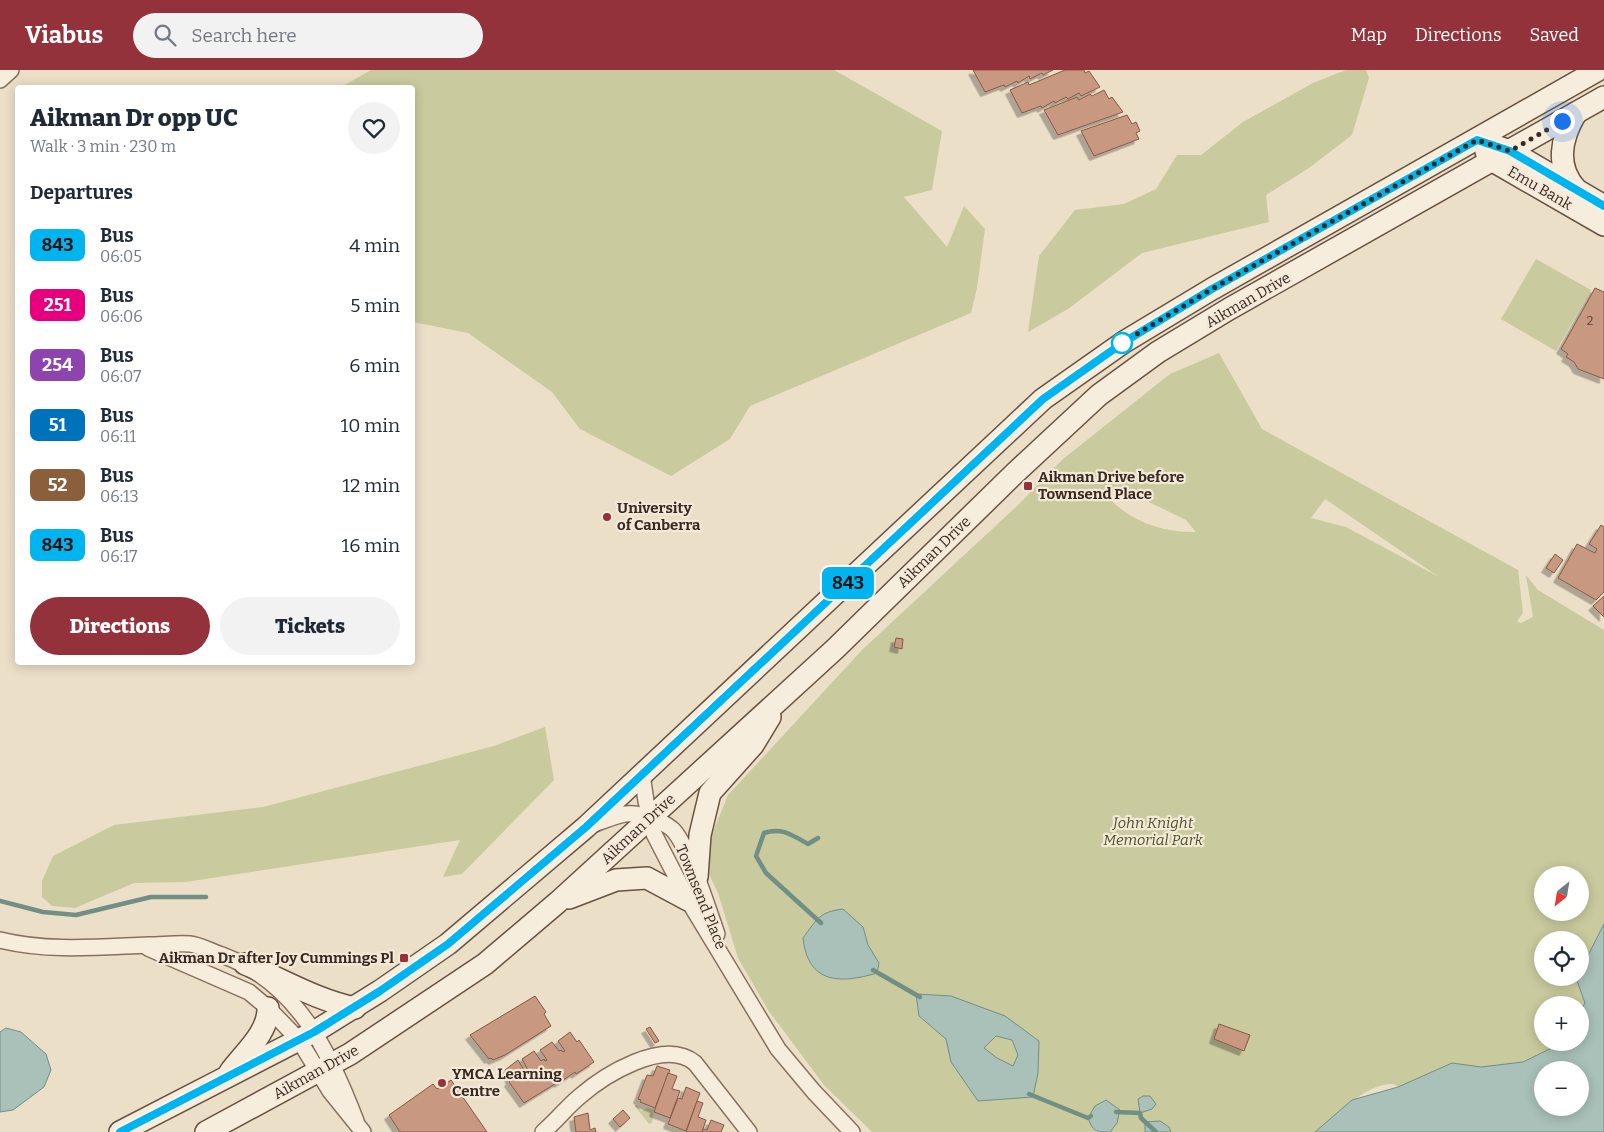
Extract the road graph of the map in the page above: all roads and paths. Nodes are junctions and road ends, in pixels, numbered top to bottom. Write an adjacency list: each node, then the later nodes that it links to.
1 (11, 70): 3 (street)
2 (1598, 70): 6 (main road, Aikman Drive)
3 (0, 80)
4 (1604, 98): 5 (main road, Aikman Drive)
5 (1576, 114): 7 (main road, Aikman Drive); 8 (main road)
6 (1477, 140): 7 (main road, Emu Bank); 12 (main road, Aikman Drive)
7 (1502, 156): 8 (main road, Emu Bank); 10 (main road, Emu Bank); 11 (main road, Aikman Drive)
8 (1578, 191): 9 (main road, Emu Bank)
9 (1604, 206)
10 (1604, 225)
11 (781, 697): 13 (main road, Aikman Drive); 15 (main road)
12 (642, 775): 13 (street, Townsend Place); 14 (main road, Aikman Drive)
13 (649, 817): 14 (street, Townsend Place); 15 (street, Townsend Place); 16 (street, Townsend Place); 17 (main road, Aikman Drive)
14 (586, 827): 23 (main road, Aikman Drive)
15 (697, 877): 20 (street, Townsend Place)
16 (688, 900): 17 (main road); 20 (street, Townsend Place)
17 (558, 902): 25 (main road, Aikman Drive)
18 (0, 940): 19 (street)
19 (142, 945): 21 (street); 22 (street)
20 (726, 962): 32 (street, Townsend Place)
21 (245, 964): 23 (main road); 24 (street)
22 (268, 1008): 24 (street); 26 (main road)
23 (355, 1008): 24 (main road, Aikman Drive)
24 (306, 1036): 25 (street); 26 (main road, Aikman Drive)
25 (324, 1068): 27 (street); 29 (main road, Aikman Drive)
26 (225, 1078): 28 (main road, Aikman Drive)
27 (359, 1126)
28 (120, 1132)
29 (206, 1132)
30 (543, 1132): 31 (street)
31 (749, 1132)
32 (852, 1132)

